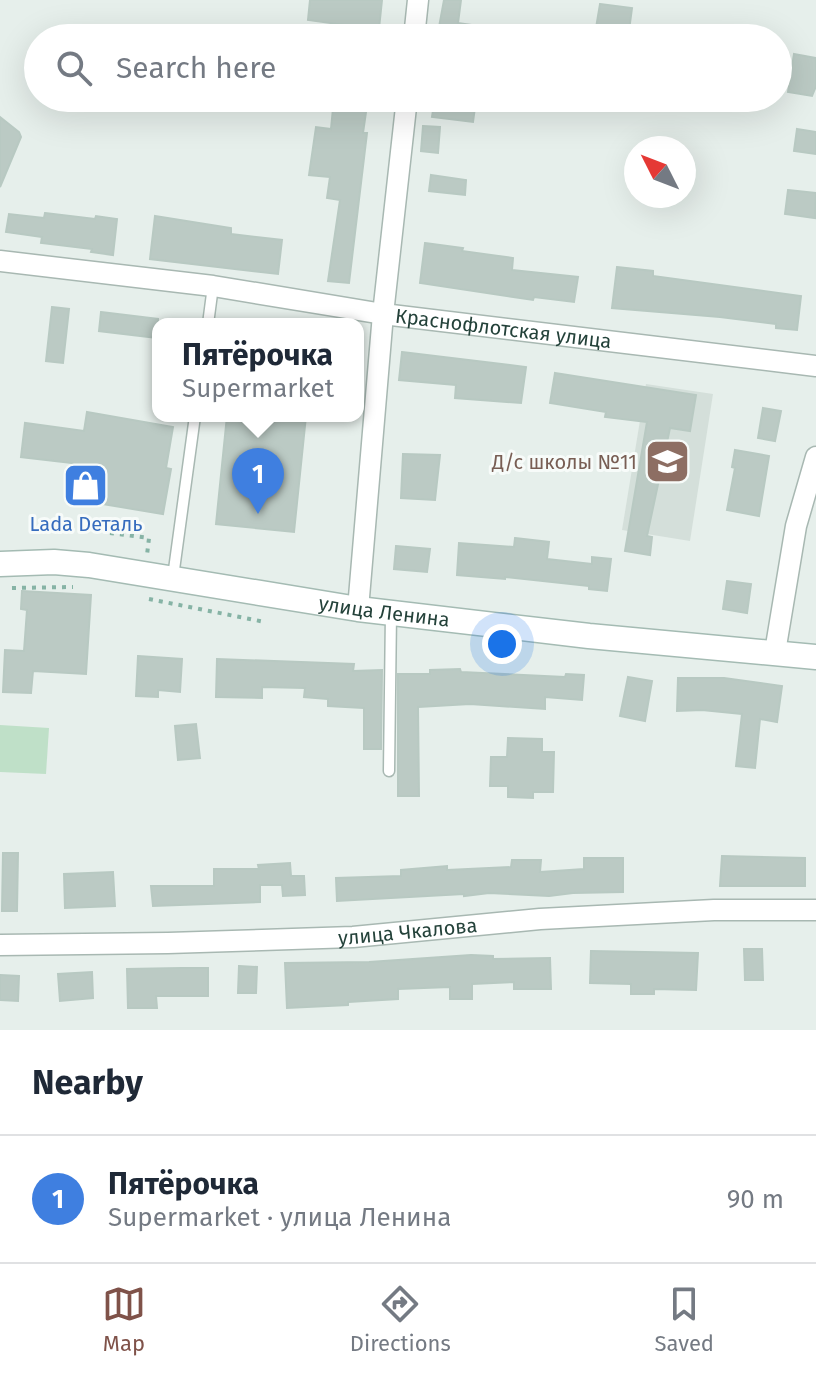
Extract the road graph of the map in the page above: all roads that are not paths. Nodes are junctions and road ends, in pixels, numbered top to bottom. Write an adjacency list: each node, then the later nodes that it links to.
1 (418, 0): 2 (street)
2 (415, 24)
3 (405, 112): 6 (street)
4 (0, 261): 5 (street, Краснофлотская улица)
5 (213, 286): 6 (street, Краснофлотская улица); 7 (lane)
6 (383, 314): 8 (street, Краснофлотская улица); 13 (street)
7 (209, 318)
8 (816, 366)
9 (194, 422): 12 (lane)
10 (816, 457): 15 (street)
11 (0, 564): 12 (main road, улица Ленина)
12 (173, 577): 13 (main road, улица Ленина)
13 (358, 609): 14 (main road, улица Ленина)
14 (391, 613): 15 (main road, улица Ленина); 17 (lane)
15 (775, 652): 16 (main road, улица Ленина)
16 (816, 657)
17 (389, 771)
18 (816, 910): 19 (street, улица Чкалова)
19 (0, 945)

